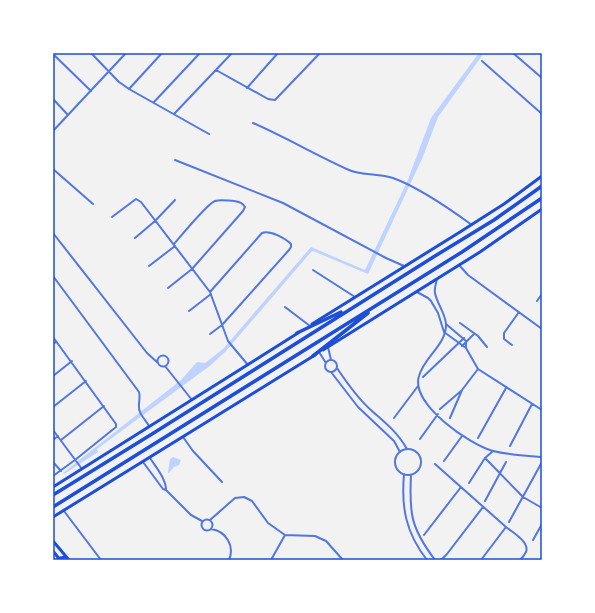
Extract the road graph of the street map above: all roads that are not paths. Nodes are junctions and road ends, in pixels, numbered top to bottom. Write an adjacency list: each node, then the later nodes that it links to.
1 (91, 53): 12 (street)
2 (126, 53): 12 (street)
3 (162, 53): 14 (street)
4 (200, 53): 18 (street)
5 (232, 53): 11 (street)
6 (278, 53): 15 (street)
7 (320, 53): 15 (street)
8 (513, 53): 13 (street)
9 (53, 54): 16 (street)
10 (482, 61): 20 (street)
11 (216, 70): 15 (street); 19 (street)
12 (109, 71): 14 (street); 16 (street)
13 (542, 78)
14 (129, 88): 18 (street)
15 (247, 88)
16 (91, 90): 21 (street)
17 (53, 100): 21 (street)
18 (154, 102): 19 (street)
19 (174, 114): 24 (street)
20 (542, 114)
21 (68, 115): 23 (street)
22 (253, 123): 35 (street)
23 (53, 131)
24 (209, 134)
25 (176, 160): 41 (street)
26 (53, 169): 31 (street)
27 (542, 176): 35 (main road)
28 (542, 186): 51 (highway)
29 (542, 198): 52 (highway)
30 (176, 200): 34 (street)
31 (93, 204)
32 (542, 209): 39 (main road)
33 (112, 217): 34 (street)
34 (155, 221): 37 (street); 38 (street)
35 (472, 225): 41 (main road)
36 (53, 233): 83 (street)
37 (134, 238)
38 (174, 245): 40 (street); 42 (street); 42 (street)
39 (459, 265): 45 (main road); 58 (street)
40 (149, 266)
41 (405, 266): 50 (main road)
42 (192, 269): 46 (street); 48 (street)
43 (313, 270): 50 (street)
44 (53, 276): 105 (street)
45 (437, 278): 47 (main road); 54 (street)
46 (168, 288)
47 (416, 292): 55 (street); 76 (main road)
48 (210, 293): 57 (street); 61 (street); 61 (street)
49 (542, 294): 53 (street)
50 (355, 297): 62 (main road)
51 (366, 299): 65 (highway); 139 (highway)
52 (383, 301): 80 (highway); 142 (highway)
53 (537, 301)
54 (439, 303): 55 (street); 60 (street)
55 (434, 306): 64 (street)
56 (285, 308): 62 (street)
57 (189, 311)
58 (519, 312): 63 (street); 74 (street)
59 (460, 323): 67 (street)
60 (446, 324): 64 (street); 69 (street)
61 (222, 325): 66 (street); 85 (street)
62 (310, 326): 65 (main road)
63 (542, 329)
64 (444, 332): 72 (street); 93 (street)
65 (297, 333): 85 (main road)
66 (210, 334)
67 (474, 334): 70 (street); 77 (street)
68 (53, 337): 71 (street)
69 (464, 338): 70 (street); 72 (street)
70 (466, 341): 75 (street); 78 (street)
71 (56, 342): 73 (street); 82 (street)
72 (460, 343): 75 (street); 91 (street)
73 (53, 344)
74 (512, 345)
75 (462, 346): 78 (street)
76 (328, 347): 79 (main road); 81 (street)
77 (486, 347)
78 (466, 348): 88 (street)
79 (319, 352): 80 (main road); 84 (street)
80 (313, 356): 109 (main road)
81 (331, 360): 84 (street); 87 (street)
82 (72, 361): 90 (street); 92 (street)
83 (158, 363): 86 (street); 86 (street)
84 (326, 363): 89 (street)
85 (248, 365): 96 (main road)
86 (165, 366): 96 (street)
87 (337, 368): 89 (street); 115 (street)
88 (478, 369): 94 (street); 95 (street)
89 (331, 372): 117 (street)
90 (53, 376)
91 (423, 377)
92 (86, 381): 98 (street); 99 (street)
93 (418, 386): 102 (street); 103 (street)
94 (506, 388): 97 (street); 110 (street)
95 (462, 390): 100 (street); 104 (street)
96 (192, 400): 105 (main road)
97 (532, 404): 101 (street); 114 (street)
98 (104, 406): 113 (street); 121 (street)
99 (53, 407)
100 (440, 409)
101 (542, 410)
102 (438, 414): 108 (street); 111 (street)
103 (394, 418)
104 (450, 418)
105 (150, 426): 128 (main road)
106 (53, 430): 107 (street)
107 (58, 436): 112 (street); 113 (street)
108 (462, 436): 116 (street); 122 (street)
109 (183, 437): 119 (main road); 134 (street)
110 (478, 438)
111 (420, 439)
112 (53, 440)
113 (61, 440): 121 (street)
114 (510, 446)
115 (407, 449): 117 (street); 132 (street)
116 (493, 451): 118 (street); 120 (street)
117 (400, 452): 130 (street)
118 (542, 456)
119 (149, 458): 124 (main road); 138 (street)
120 (485, 458): 131 (street); 135 (street)
121 (76, 460): 128 (street); 129 (street)
122 (444, 461)
123 (53, 462): 129 (street)
124 (143, 462): 138 (street); 145 (main road)
125 (506, 462): 131 (street)
126 (542, 462): 140 (street)
127 (435, 464): 137 (street)
128 (82, 469): 136 (main road)
129 (61, 471): 133 (street)
130 (404, 474): 132 (street); 165 (street)
131 (500, 474): 140 (street); 141 (street)
132 (411, 475): 166 (street)
133 (53, 476)
134 (222, 482)
135 (469, 483)
136 (53, 487)
137 (461, 487): 143 (street); 154 (street)
138 (166, 490): 148 (street)
139 (53, 495)
140 (523, 497): 144 (street); 149 (street)
141 (485, 501)
142 (53, 507)
143 (483, 507): 151 (street); 167 (street)
144 (542, 508)
145 (64, 511): 146 (main road); 161 (street)
146 (53, 517)
147 (210, 520): 148 (street); 152 (street); 153 (street)
148 (202, 521): 152 (street)
149 (509, 522)
150 (542, 524): 155 (street)
151 (506, 527): 168 (street); 169 (street)
152 (211, 529): 162 (street)
153 (285, 535): 163 (street); 164 (street)
154 (424, 535)
155 (533, 540)
156 (53, 541): 158 (main road)
157 (53, 551): 160 (main road)
158 (68, 559): 159 (main road)
159 (57, 560)
160 (60, 560)
161 (101, 560)
162 (230, 560)
163 (271, 560)
164 (342, 560)
165 (427, 560)
166 (435, 560)
167 (441, 560)
168 (481, 560)
169 (520, 560)

